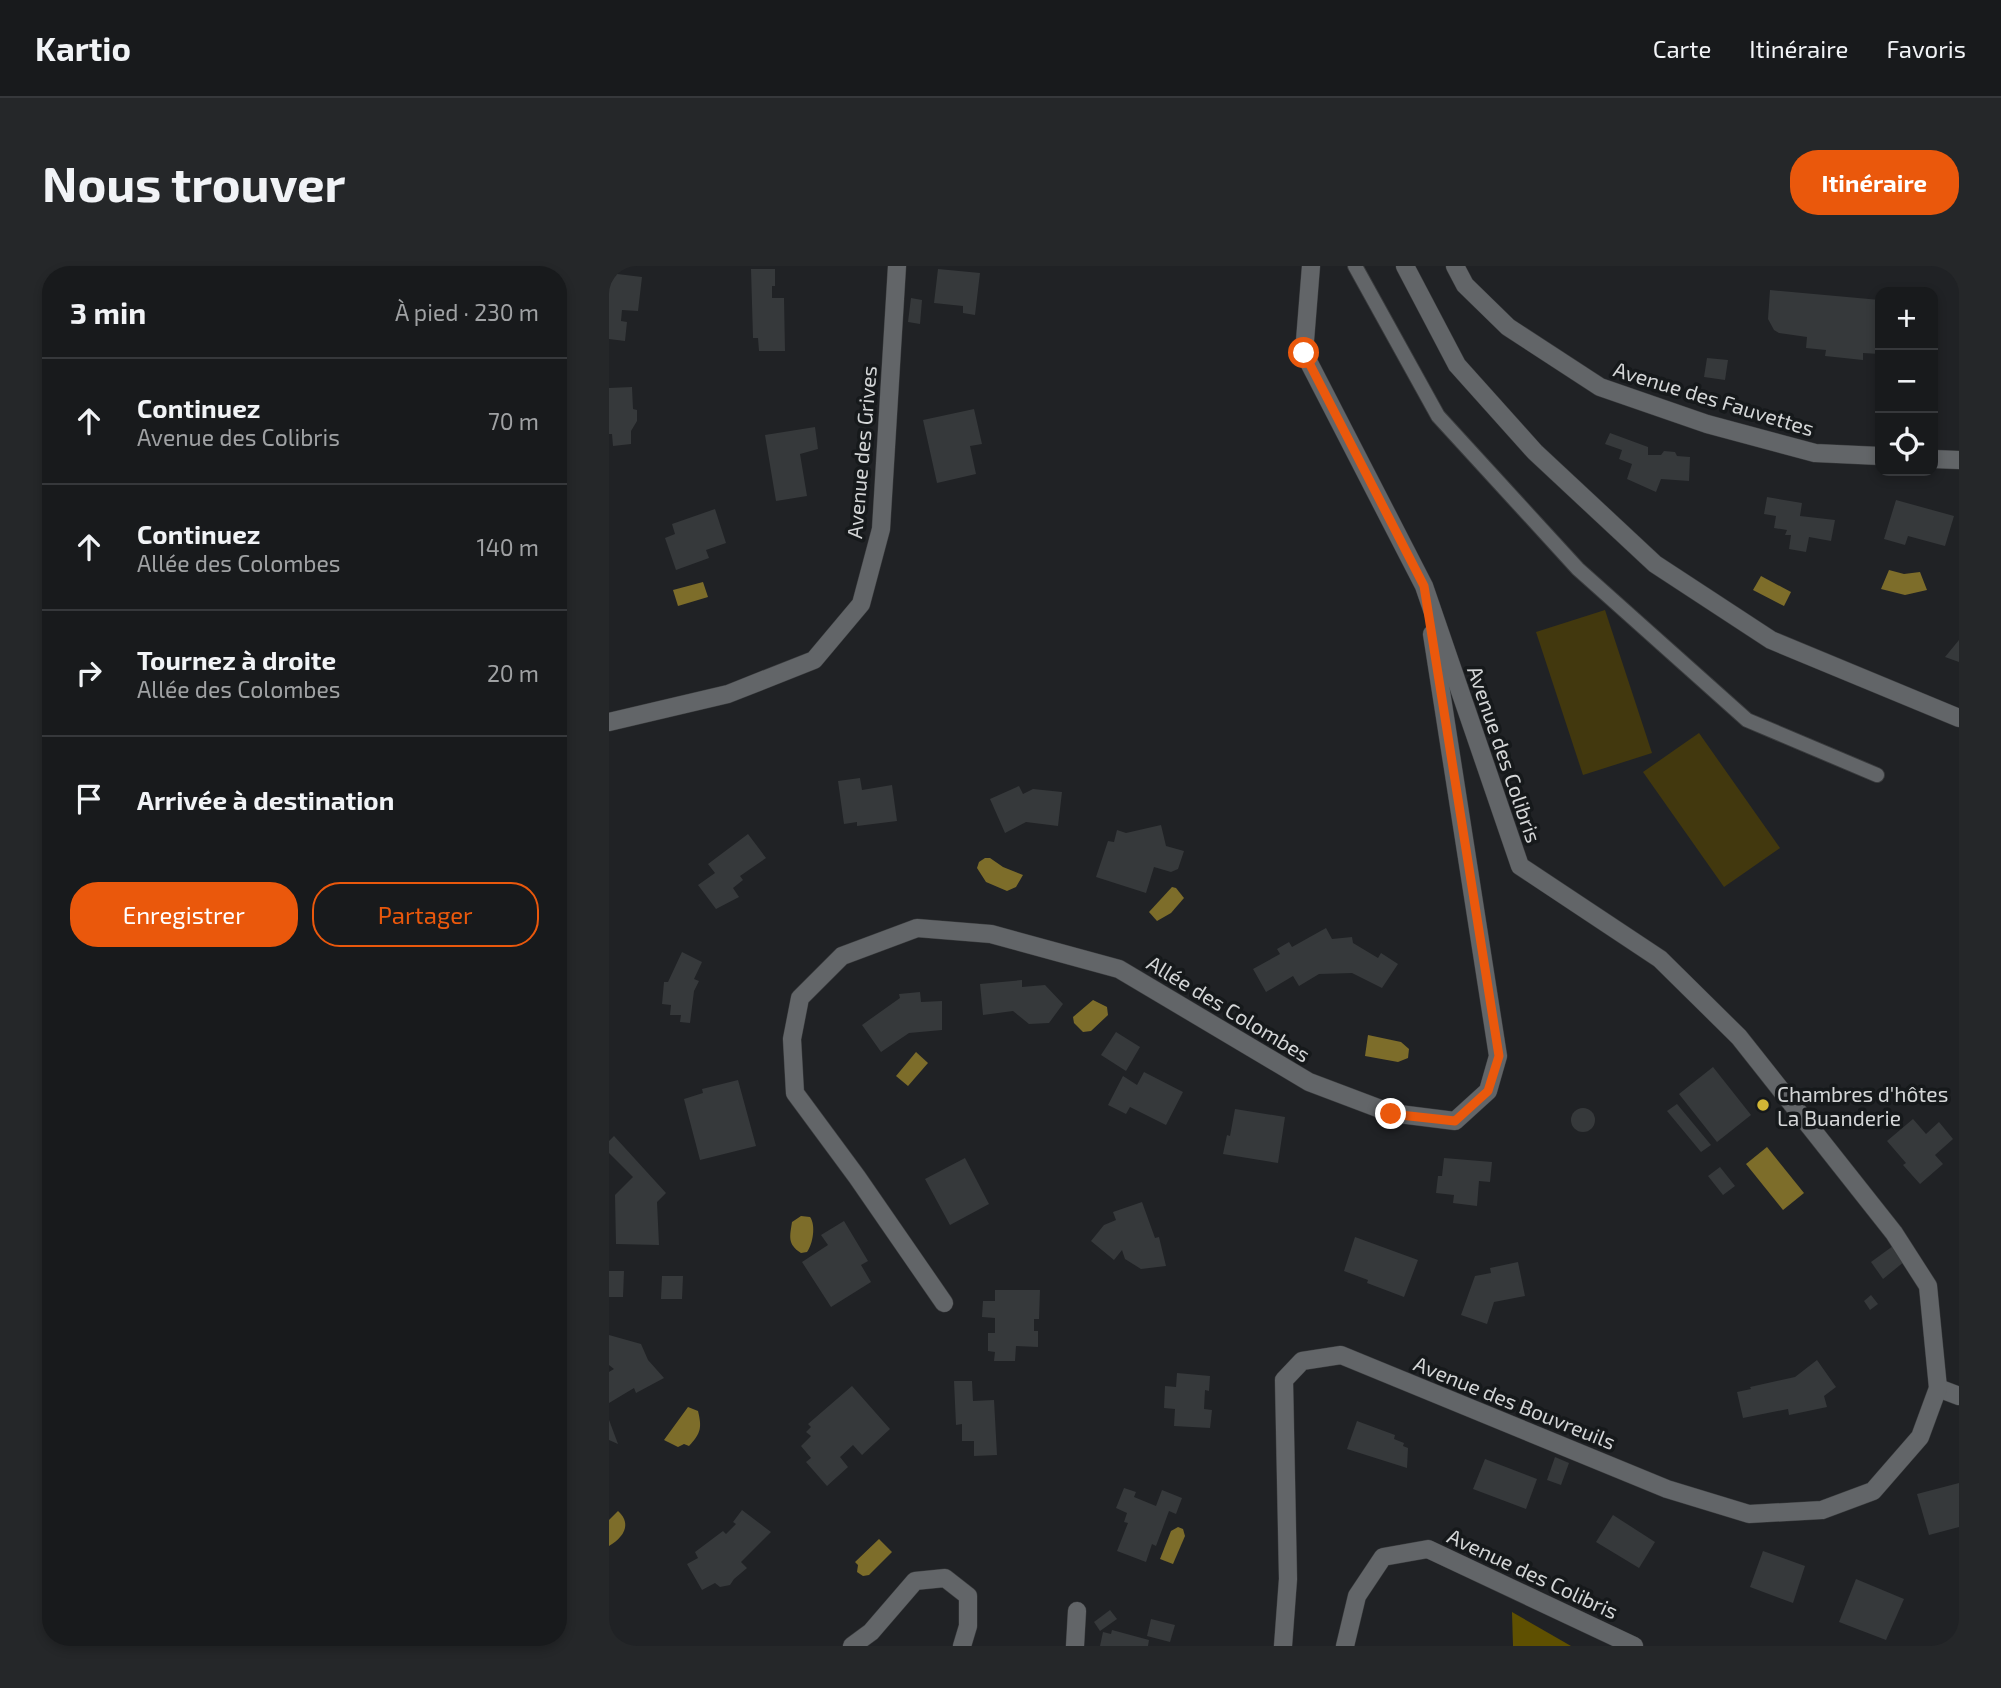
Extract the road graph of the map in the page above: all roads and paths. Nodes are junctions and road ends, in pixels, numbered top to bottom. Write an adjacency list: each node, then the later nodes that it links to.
1 (897, 266): 11 (street, Avenue des Grives)
2 (1311, 266): 9 (street, Avenue des Colibris)
3 (1356, 266): 12 (lane)
4 (1405, 266): 10 (street)
5 (1455, 266): 6 (street, Avenue des Fauvettes)
6 (1875, 456)
7 (1938, 458): 8 (street)
8 (1959, 460)
9 (1424, 586): 13 (street, Allée des Colombes); 14 (street, Avenue des Colibris)
10 (1959, 718)
11 (609, 722)
12 (1877, 775)
13 (944, 1303)
14 (1938, 1388): 15 (street); 20 (street, Avenue des Bouvreuils)
15 (1959, 1396)
16 (1077, 1611): 19 (street)
17 (852, 1646): 18 (street)
18 (962, 1646)
19 (1075, 1646)
20 (1283, 1646)
21 (1345, 1646): 22 (street, Avenue des Colibris)
22 (1634, 1646)

